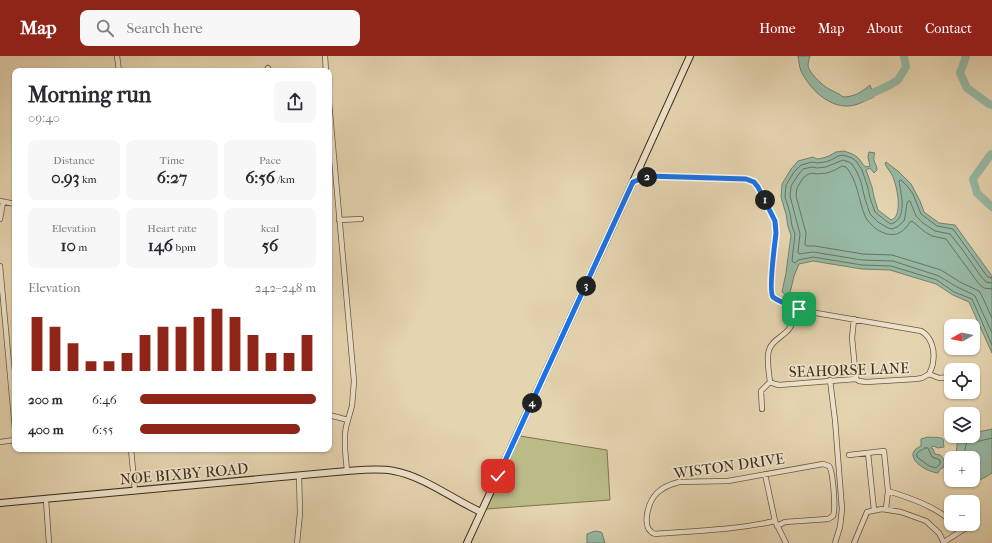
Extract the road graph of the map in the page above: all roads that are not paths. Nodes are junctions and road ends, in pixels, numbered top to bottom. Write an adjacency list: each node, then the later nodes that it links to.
1 (117, 56): 4 (street)
2 (325, 56): 5 (street)
3 (690, 56): 7 (main road)
4 (119, 68)
5 (326, 68)
6 (332, 152): 14 (street)
7 (640, 167): 8 (street); 9 (main road)
8 (648, 176): 9 (street); 16 (street)
9 (633, 182): 41 (main road)
10 (2, 202): 11 (street); 13 (street)
11 (12, 204)
12 (361, 218): 14 (street)
13 (0, 219)
14 (339, 220): 26 (street)
15 (0, 266): 23 (street)
16 (797, 309): 17 (street); 22 (street)
17 (854, 319): 18 (street); 20 (street)
18 (929, 374): 19 (street, SEAHORSE LANE); 20 (street, SEAHORSE LANE)
19 (944, 378)
20 (856, 379): 21 (street, SEAHORSE LANE)
21 (830, 380): 22 (street, SEAHORSE LANE); 50 (street)
22 (770, 382): 24 (street)
23 (12, 396)
24 (762, 409)
25 (332, 416): 26 (street)
26 (348, 420): 32 (street)
27 (12, 440): 28 (street)
28 (0, 442)
29 (131, 452): 35 (street)
30 (868, 453): 31 (street); 36 (street); 40 (street)
31 (849, 455)
32 (347, 471): 34 (main road, NOE BIXBY ROAD); 41 (main road, NOE BIXBY ROAD)
33 (765, 474): 43 (street); 43 (street, WISTON DRIVE); 43 (street, WISTON DRIVE)
34 (299, 476): 35 (main road, NOE BIXBY ROAD); 47 (street)
35 (135, 491): 37 (main road, NOE BIXBY ROAD)
36 (888, 491): 39 (street); 42 (street)
37 (46, 500): 38 (main road, NOE BIXBY ROAD); 46 (street)
38 (0, 504)
39 (886, 509): 40 (street); 45 (street)
40 (874, 510): 51 (street)
41 (481, 512): 48 (main road)
42 (944, 514)
43 (776, 523): 49 (street)
44 (960, 532): 45 (street)
45 (944, 542)
46 (49, 543)
47 (297, 543)
48 (467, 543)
49 (786, 543)
50 (835, 543)
51 (854, 543)

